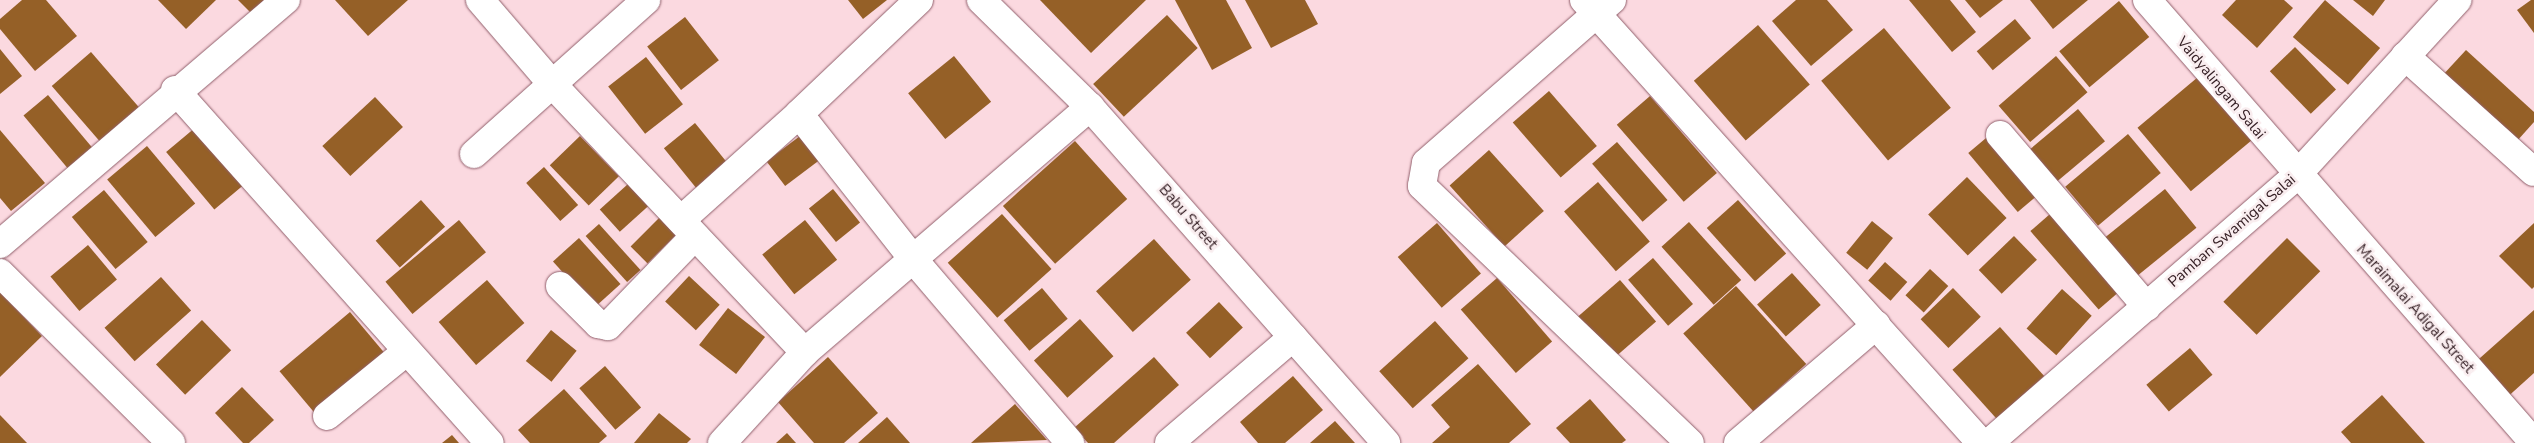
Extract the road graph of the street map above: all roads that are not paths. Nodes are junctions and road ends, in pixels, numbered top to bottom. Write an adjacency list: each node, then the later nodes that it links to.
1 (286, 0): 11 (street)
2 (480, 0): 10 (street)
3 (646, 0): 10 (street)
4 (919, 0): 13 (street)
5 (981, 0): 12 (street, Babu Street)
6 (2147, 0): 17 (street, Vaidyalingam Salai)
7 (2457, 0): 9 (street, Pamban Swamigal Salai)
8 (1598, 4): 24 (street); 35 (street)
9 (2405, 56): 16 (street); 17 (street, Pamban Swamigal Salai)
10 (554, 86): 15 (street); 18 (street)
11 (175, 90): 19 (street); 26 (street)
12 (1090, 107): 20 (street); 25 (street, Babu Street)
13 (799, 114): 18 (street); 20 (street)
14 (2000, 135): 23 (street)
15 (474, 154)
16 (2534, 172)
17 (2296, 176): 23 (street, Pamban Swamigal Salai); 39 (street, Maraimalai Adigal Street)
18 (688, 228): 22 (street); 27 (street)
19 (0, 244)
20 (913, 259): 27 (street); 32 (street)
21 (0, 273): 29 (street)
22 (560, 286)
23 (2147, 307): 38 (street, Pamban Swamigal Salai)
24 (1876, 325): 36 (street); 37 (street)
25 (1293, 337): 33 (street); 34 (street, Babu Street)
26 (407, 350): 28 (street); 30 (street)
27 (805, 352): 31 (street)
28 (327, 416)
29 (171, 443)
30 (490, 443)
31 (722, 443)
32 (1070, 443)
33 (1169, 443)
34 (1386, 443)
35 (1690, 443)
36 (1738, 443)
37 (1981, 443)
38 (1989, 443)
39 (2534, 443)

